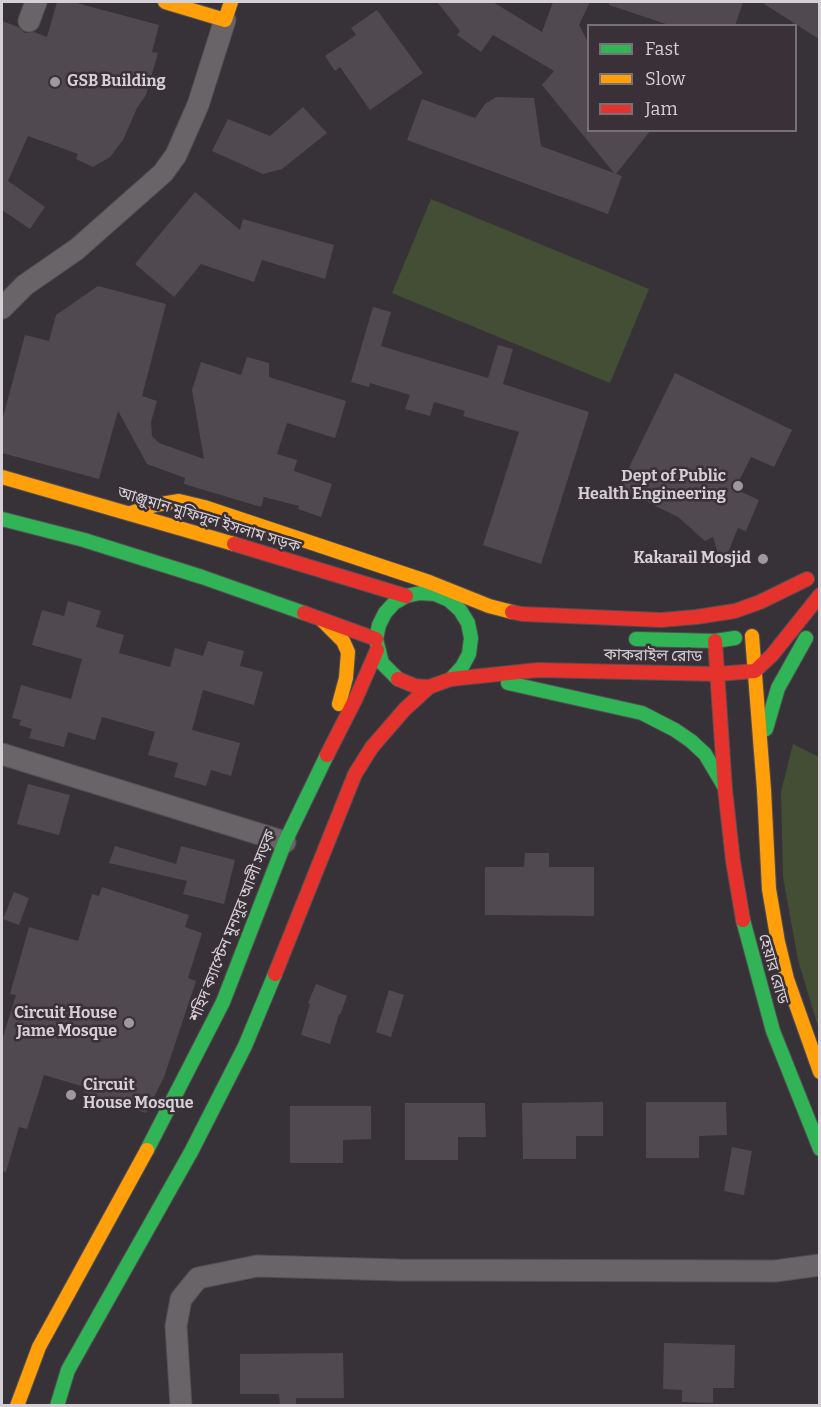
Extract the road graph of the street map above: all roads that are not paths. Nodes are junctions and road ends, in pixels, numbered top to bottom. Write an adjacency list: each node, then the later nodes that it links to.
1 (165, 2): 2 (main road)
2 (228, 11): 3 (street)
3 (2, 308)
4 (2, 477): 5 (main road, আঞ্জুমান মুফিদুল ইসলাম সড়ক)
5 (131, 513): 7 (main road); 9 (main road, আঞ্জুমান মুফিদুল ইসলাম সড়ক)
6 (2, 519): 13 (main road)
7 (447, 589): 10 (main road); 11 (main road)
8 (819, 595): 19 (main road)
9 (406, 596): 11 (main road); 18 (main road)
10 (786, 603)
11 (460, 610): 14 (main road)
12 (819, 615): 25 (main road)
13 (320, 618): 18 (main road); 26 (main road)
14 (468, 623): 15 (main road); 22 (main road)
15 (487, 627)
16 (617, 638): 17 (main road, কাকরাইল রোড)
17 (715, 641): 19 (main road, কাকরাইল রোড); 20 (main road, হেয়ার রোড)
18 (377, 644): 23 (main road); 26 (main road, শহিদ ক্যাপ্টেন মুনসুর আলী সড়ক)
19 (755, 670): 20 (main road, কাকরাইল রোড); 25 (main road)
20 (717, 674): 21 (main road, কাকরাইল রোড); 27 (main road, হেয়ার রোড)
21 (484, 675): 22 (main road, কাকরাইল রোড); 27 (main road)
22 (452, 679): 23 (main road)
23 (429, 687): 33 (main road)
24 (2, 754): 28 (street)
25 (760, 759): 29 (main road)
26 (323, 762): 28 (main road, শহিদ ক্যাপ্টেন মুনসুর আলী সড়ক)
27 (725, 789): 30 (main road, হেয়ার রোড)
28 (285, 842): 32 (main road, শহিদ ক্যাপ্টেন মুনসুর আলী সড়ক)
29 (819, 1072)
30 (819, 1149)
31 (819, 1265): 34 (street)
32 (16, 1400)
33 (57, 1406)
34 (181, 1406)

